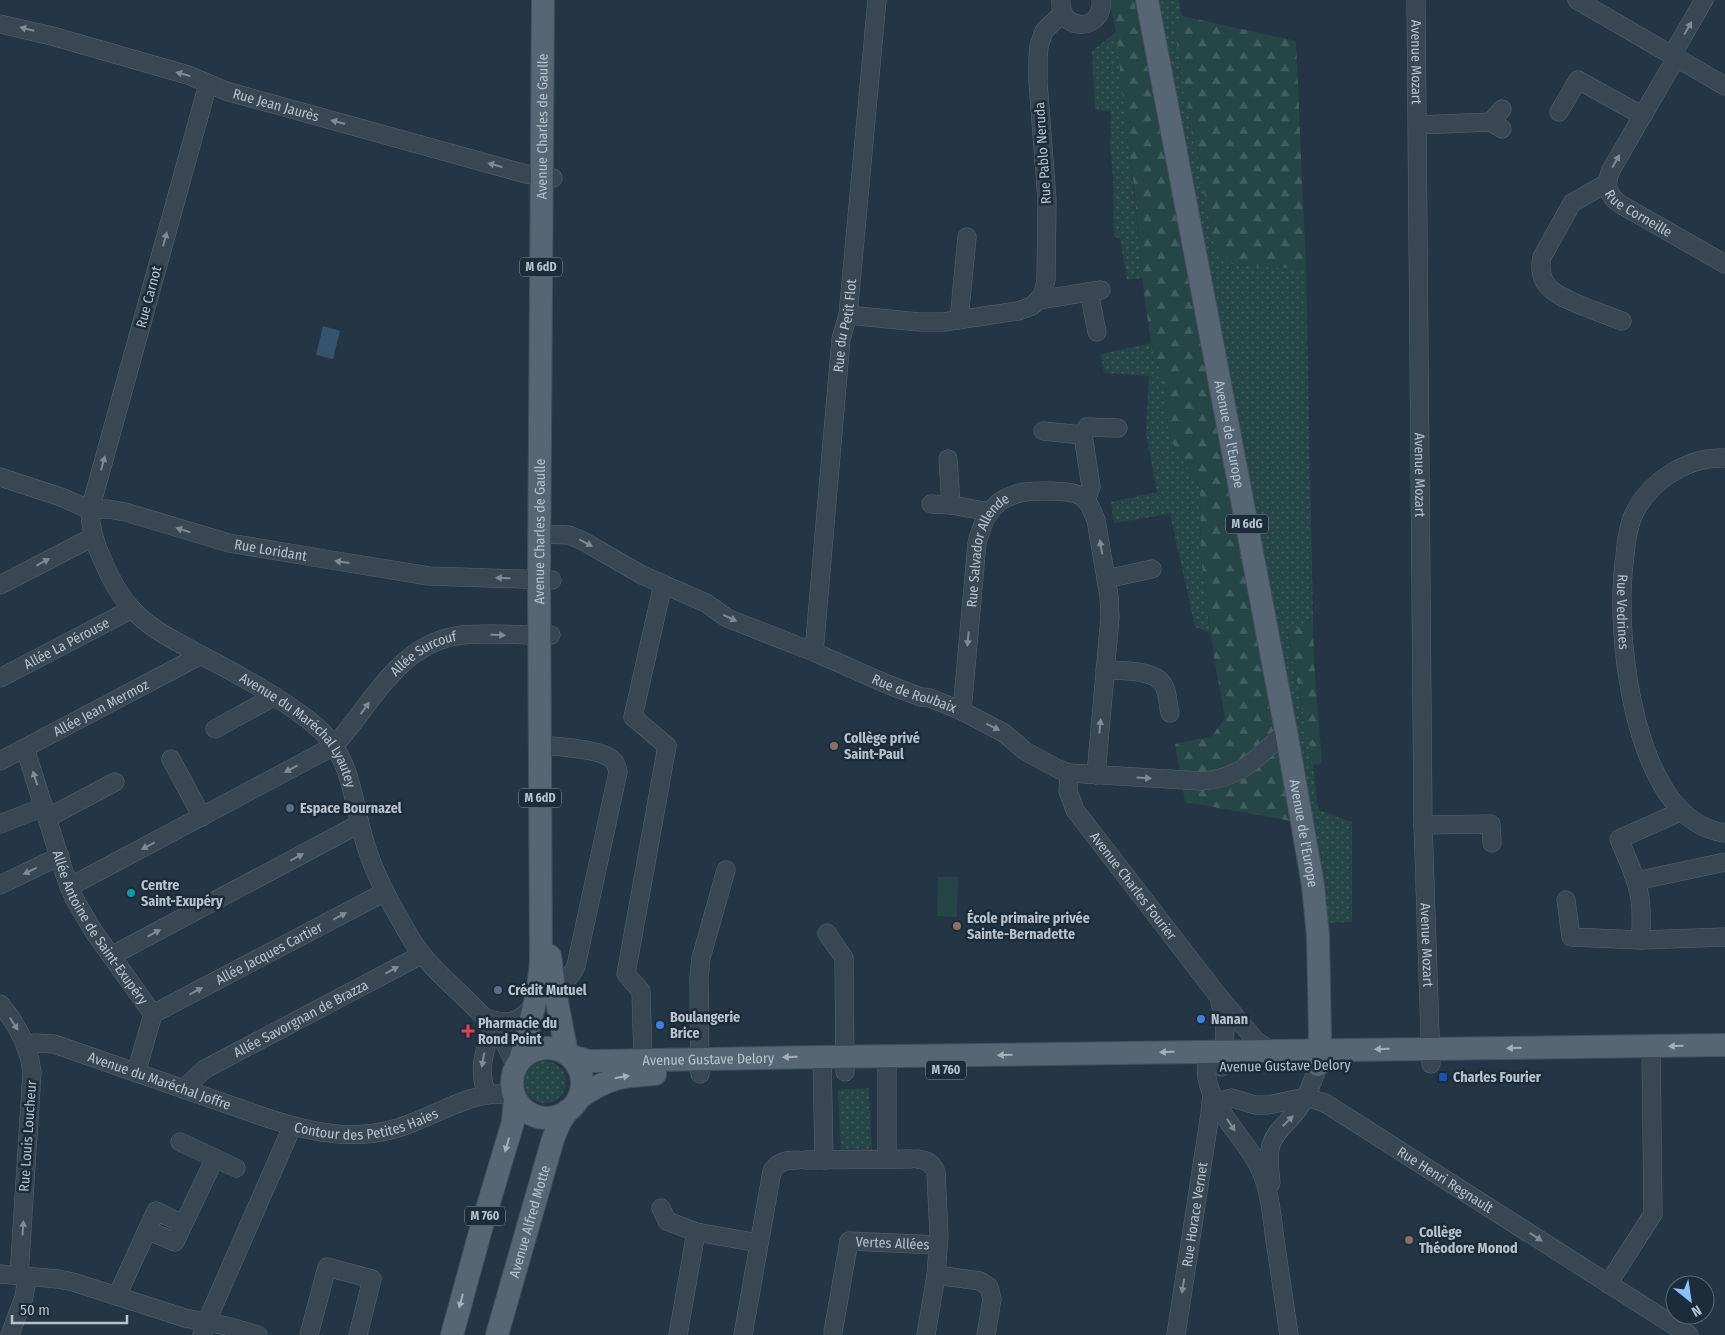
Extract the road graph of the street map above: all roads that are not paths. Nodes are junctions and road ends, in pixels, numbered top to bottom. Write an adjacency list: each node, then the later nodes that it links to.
1 (543, 0): 18 (main road, Avenue Charles de Gaulle)
2 (554, 0): 18 (main road, Avenue Charles de Gaulle)
3 (877, 0): 23 (street, Rue du Petit Flot)
4 (1101, 0): 9 (street, Rue Pablo Neruda)
5 (1147, 0): 55 (main road, Avenue de l'Europe / M 6dG)
6 (1416, 0): 17 (street, Avenue Mozart)
7 (1577, 0): 11 (street)
8 (1704, 0): 11 (street, Rue Corneille, one-way to 8)
9 (1062, 7): 22 (street, Rue Pablo Neruda)
10 (0, 24): 12 (street, Rue Jean Jaurès, one-way to 10)
11 (1674, 57): 13 (street); 16 (street, Rue Corneille)
12 (208, 84): 18 (street, Rue Jean Jaurès, one-way to 12); 36 (street, Rue Carnot, one-way to 12)
13 (1725, 86)
14 (1502, 109): 17 (street, Avenue Mozart)
15 (1559, 112): 16 (street)
16 (1642, 116): 19 (street, Rue Corneille, one-way to 16)
17 (1418, 125): 69 (street, Avenue Mozart)
18 (547, 178): 38 (main road, Avenue Charles de Gaulle)
19 (1607, 183): 21 (street, Rue Corneille); 25 (street)
20 (967, 237): 24 (street)
21 (1725, 264)
22 (1038, 300): 24 (street); 26 (street)
23 (848, 315): 24 (street); 47 (street, Rue du Petit Flot)
24 (959, 320)
25 (1622, 321)
26 (1097, 332)
27 (1118, 428): 29 (street)
28 (1043, 431): 29 (street)
29 (1084, 435): 33 (street)
30 (1725, 458): 64 (street, Rue Vedrines)
31 (948, 459): 35 (street)
32 (0, 477): 36 (street, Rue Loridant)
33 (1086, 501): 37 (street, Rue Salvador Allende); 41 (street, one-way to 33)
34 (931, 504): 35 (street)
35 (951, 505): 37 (street)
36 (90, 510): 39 (street, Avenue du Maréchal Lyautey); 42 (street, Rue Loridant, one-way to 36)
37 (990, 512): 52 (street, Rue Salvador Allende, one-way to 52)
38 (546, 534): 42 (main road, Avenue Charles de Gaulle); 43 (street, Rue de Roubaix, one-way to 43)
39 (93, 538): 44 (street, one-way to 39); 45 (street, Avenue du Maréchal Lyautey)
40 (1152, 569): 41 (street)
41 (1106, 579): 49 (street)
42 (546, 580): 46 (main road, Avenue Charles de Gaulle)
43 (663, 584): 47 (street, Rue de Roubaix, one-way to 47); 99 (street)
44 (0, 585)
45 (132, 609): 48 (street, Avenue du Maréchal Lyautey); 50 (street, Allée La Pérouse)
46 (545, 635): 56 (street, Allée Surcouf, one-way to 46); 57 (main road, Avenue Charles de Gaulle); 87 (main road, Avenue Charles de Gaulle / M 6dD)
47 (814, 652): 52 (street, Rue de Roubaix)
48 (201, 655): 51 (street, Avenue du Maréchal Lyautey); 58 (street, Allée Jean Mermoz)
49 (1105, 670): 53 (street); 62 (street, one-way to 49)
50 (0, 678)
51 (275, 696): 54 (street); 56 (street, Avenue du Maréchal Lyautey)
52 (962, 711): 61 (street, Rue de Roubaix, one-way to 61)
53 (1170, 713)
54 (215, 729)
55 (1286, 731): 62 (street, Rue de Roubaix, one-way to 55); 98 (main road, Avenue de l'Europe / M 6dG)
56 (334, 746): 66 (street, one-way to 66); 68 (street, Avenue du Maréchal Lyautey)
57 (551, 746): 85 (main road, Avenue Charles de Gaulle); 85 (street)
58 (25, 748): 60 (street, Allée Jean Mermoz); 65 (street, Allée Antoine de Saint-Exupéry, one-way to 58)
59 (171, 759): 66 (street)
60 (0, 761)
61 (1069, 772): 62 (street, Rue de Roubaix); 86 (street, Avenue Charles Fourier)
62 (1096, 775)
63 (115, 782): 65 (street)
64 (1682, 812): 70 (street, Rue Vedrines); 75 (street)
65 (46, 813): 67 (street); 72 (street, Allée Antoine de Saint-Exupéry)
66 (202, 817): 77 (street, one-way to 77)
67 (0, 824)
68 (359, 824): 78 (street, Avenue du Maréchal Lyautey); 84 (street, one-way to 68)
69 (1423, 825): 71 (street); 97 (street, Avenue Mozart)
70 (1725, 833)
71 (1492, 843)
72 (60, 856): 76 (street, one-way to 76); 77 (street, Allée Antoine de Saint-Exupéry)
73 (1725, 862): 75 (street)
74 (726, 870): 105 (street)
75 (1636, 881): 82 (street)
76 (0, 885)
77 (70, 887): 84 (street, Allée Antoine de Saint-Exupéry)
78 (385, 892): 83 (street, Avenue du Maréchal Lyautey); 89 (street, Allée Jacques Cartier, one-way to 78)
79 (1566, 900): 82 (street)
80 (827, 933): 103 (street)
81 (1725, 937): 82 (street)
82 (1641, 940)
83 (421, 955): 90 (street, Avenue du Maréchal Lyautey); 107 (street, Allée Savorgnan de Brazza, one-way to 83)
84 (111, 956): 89 (street, Allée Antoine de Saint-Exupéry)
85 (554, 986): 96 (main road, Avenue Charles de Gaulle)
86 (1216, 994): 93 (street, Avenue Charles Fourier); 100 (street, Avenue Charles Fourier)
87 (534, 1003): 90 (street); 95 (main road, Avenue Charles de Gaulle / M 6dD)
88 (0, 1004): 91 (street, Rue Louis Loucheur, one-way to 91)
89 (153, 1014): 106 (street, Allée Antoine de Saint-Exupéry)
90 (490, 1025): 95 (street, Avenue du Maréchal Lyautey); 95 (street, Avenue du Maréchal Lyautey); 108 (street, one-way to 108)
91 (26, 1045): 106 (street, Avenue du Maréchal Joffre); 126 (street, Rue Louis Loucheur, one-way to 91)
92 (1725, 1045): 94 (main road, Avenue Gustave Delory / M 760, one-way to 94)
93 (1272, 1051): 98 (main road, Avenue Gustave Delory / M 760); 100 (main road, Avenue Gustave Delory / M 760)
94 (1651, 1054): 97 (main road, Avenue Gustave Delory / M 760); 101 (main road, Avenue Gustave Delory / M 760); 127 (street)
95 (526, 1055): 96 (main road); 109 (main road)
96 (569, 1055): 99 (main road, Avenue Gustave Delory / M 760); 112 (main road)
97 (1431, 1057): 98 (main road, Avenue Gustave Delory / M 760)
98 (1319, 1058): 100 (main road, Avenue Gustave Delory / M 760); 111 (street, Avenue Charles Fourier)
99 (643, 1060): 105 (main road, Avenue Gustave Delory / M 760)
100 (1217, 1060): 104 (main road, Avenue Gustave Delory / M 760); 110 (street, Avenue Charles Fourier)
101 (1725, 1061)
102 (822, 1064): 103 (main road, Avenue Gustave Delory / M 760); 105 (main road, Avenue Gustave Delory / M 760); 117 (street)
103 (845, 1064): 104 (main road, Avenue Gustave Delory / M 760)
104 (887, 1064): 116 (street)
105 (700, 1066): 112 (main road, Avenue Gustave Delory / M 760, one-way to 105)
106 (136, 1073): 107 (street, Avenue du Maréchal Joffre)
107 (183, 1089): 113 (street, Avenue du Maréchal Joffre)
108 (487, 1094): 109 (street, Contour des Petites Haies); 113 (street, Contour des Petites Haies)
109 (515, 1096): 112 (main road); 135 (main road, M 760, one-way to 135)
110 (1214, 1098): 111 (street); 120 (street, Avenue Charles Fourier, one-way to 120); 141 (street, Rue Horace Vernet, one-way to 141)
111 (1306, 1098): 120 (street, Avenue Charles Fourier, one-way to 111); 127 (street, Rue Henri Regnault, one-way to 127)
112 (573, 1105): 136 (main road, Avenue Alfred Motte / M 760)
113 (292, 1126): 129 (street, Contour des Petites Haies)
114 (180, 1142): 115 (street)
115 (215, 1158): 118 (street); 128 (street)
116 (888, 1159): 117 (street, Vertes Allées); 123 (street, Vertes Allées)
117 (824, 1160): 122 (street, Vertes Allées)
118 (236, 1168)
119 (662, 1208): 121 (street)
120 (1272, 1216): 142 (street, Avenue Charles Fourier)
121 (696, 1232): 122 (street); 137 (street)
122 (759, 1243): 138 (street, Vertes Allées)
123 (938, 1245): 125 (street, Vertes Allées); 130 (street, Vertes Allées)
124 (0, 1274): 126 (street)
125 (936, 1275): 139 (street, Vertes Allées); 140 (street)
126 (23, 1276): 128 (street); 131 (street, Rue Louis Loucheur)
127 (1608, 1284): 143 (street, Rue Henri Regnault)
128 (117, 1296): 129 (street)
129 (204, 1329): 132 (street)
130 (833, 1332)
131 (12, 1334)
132 (258, 1335)
133 (308, 1335): 134 (street)
134 (358, 1335)
135 (452, 1335)
136 (497, 1335)
137 (678, 1335)
138 (743, 1335)
139 (926, 1335)
140 (986, 1335)
141 (1176, 1335)
142 (1289, 1335)
143 (1689, 1335)

